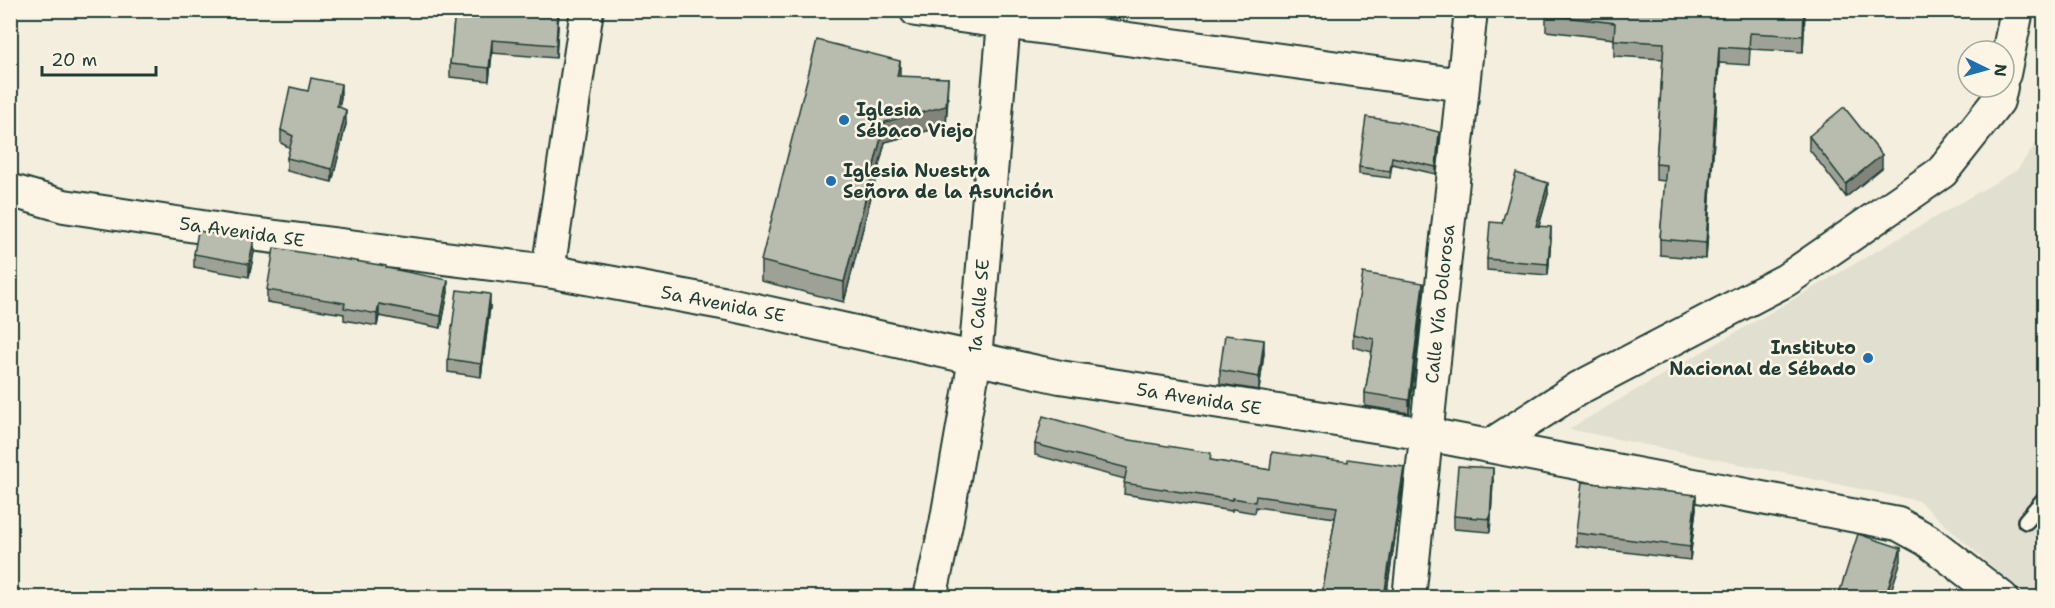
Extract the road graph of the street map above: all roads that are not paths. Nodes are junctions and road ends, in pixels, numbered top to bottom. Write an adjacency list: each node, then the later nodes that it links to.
1 (587, 10): 10 (street)
2 (916, 10): 5 (street)
3 (1471, 10): 7 (street, Calle Vía Dolorosa)
4 (2018, 10): 6 (street)
5 (1004, 16): 7 (street); 11 (street, 1a Calle SE)
6 (2012, 39)
7 (1463, 85): 12 (street, Calle Vía Dolorosa)
8 (1998, 99): 13 (street)
9 (16, 192): 10 (street, 5a Avenida SE)
10 (548, 271): 11 (street, 5a Avenida SE)
11 (975, 359): 12 (street, 5a Avenida SE); 16 (street, 1a Calle SE)
12 (1426, 434): 13 (street, 5a Avenida SE); 17 (street, Calle Vía Dolorosa)
13 (1489, 446): 18 (street, 5a Avenida SE)
14 (2044, 500): 15 (lane)
15 (2026, 521)
16 (930, 597)
17 (1409, 597)
18 (2002, 597)

